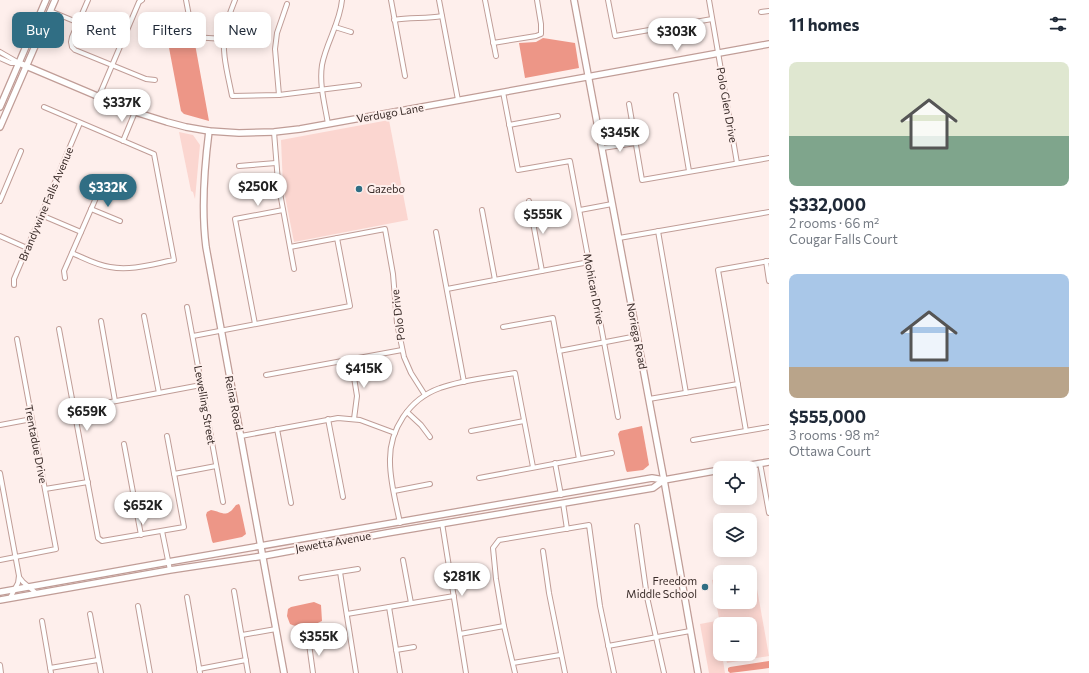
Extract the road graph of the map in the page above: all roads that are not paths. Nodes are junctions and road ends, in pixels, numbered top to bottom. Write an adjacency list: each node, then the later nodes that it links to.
1 (46, 0): 37 (street)
2 (50, 0): 17 (street)
3 (55, 0): 17 (street)
4 (88, 0): 19 (street)
5 (142, 0): 38 (street)
6 (186, 0): 28 (street)
7 (235, 0): 20 (street)
8 (342, 0): 26 (street)
9 (390, 0): 25 (street)
10 (439, 0): 22 (street)
11 (485, 0): 29 (street)
12 (537, 0): 29 (street)
13 (574, 0): 41 (street, Noriega Road)
14 (608, 0): 23 (street)
15 (709, 0): 23 (street, Polo Glen Drive)
16 (287, 4): 48 (street)
17 (50, 11): 24 (street); 39 (street)
18 (769, 11): 21 (street)
19 (83, 12)
20 (231, 12)
21 (761, 12)
22 (442, 16): 25 (street); 49 (street)
23 (712, 19): 34 (street, Polo Glen Drive)
24 (72, 20)
25 (394, 20): 40 (street)
26 (335, 27): 27 (street); 44 (street)
27 (351, 32)
28 (214, 38)
29 (493, 42): 35 (street)
30 (769, 44): 34 (street, Verdugo Lane)
31 (73, 48): 38 (street)
32 (224, 48): 48 (street)
33 (0, 52): 37 (street)
34 (718, 53): 41 (street, Verdugo Lane); 67 (street, Polo Glen Drive)
35 (496, 56)
36 (0, 58): 37 (street)
37 (19, 63): 39 (street, Verdugo Lane); 51 (street)
38 (113, 65): 42 (street); 47 (street)
39 (26, 66): 47 (street, Verdugo Lane); 58 (street)
40 (405, 76)
41 (589, 76): 45 (street, Verdugo Lane); 63 (street, Noriega Road)
42 (154, 80)
43 (359, 85): 44 (street)
44 (322, 90): 48 (street); 56 (street)
45 (503, 92): 49 (street, Verdugo Lane); 57 (street)
46 (676, 95): 69 (street)
47 (99, 96): 53 (street, Verdugo Lane)
48 (279, 96)
49 (458, 100): 56 (street, Verdugo Lane)
50 (629, 104): 62 (street)
51 (0, 107)
52 (44, 107): 55 (street)
53 (135, 112): 59 (street, Verdugo Lane); 61 (street)
54 (558, 116): 57 (street)
55 (80, 123): 61 (street); 81 (street, Brandywine Falls Avenue)
56 (328, 124): 60 (street, Verdugo Lane)
57 (509, 125): 79 (street, Mohican Drive)
58 (0, 127)
59 (209, 131): 60 (street, Verdugo Lane); 107 (street, Reina Road)
60 (274, 132): 66 (street)
61 (123, 141): 91 (street)
62 (636, 143): 63 (street); 69 (street)
63 (602, 148): 75 (street, Noriega Road)
64 (21, 151): 72 (street)
65 (769, 158): 67 (street)
66 (276, 163): 68 (street); 77 (street)
67 (737, 163): 69 (street)
68 (239, 166)
69 (690, 171)
70 (106, 183): 76 (street)
71 (0, 186): 72 (street)
72 (5, 188): 73 (street)
73 (0, 200)
74 (529, 201): 95 (street)
75 (612, 204): 79 (street); 88 (street, Noriega Road)
76 (90, 209): 82 (street); 84 (street)
77 (283, 210): 89 (street); 104 (street)
78 (482, 210): 97 (street)
79 (580, 210): 93 (street, Mohican Drive)
80 (769, 212): 83 (street)
81 (41, 215): 84 (street); 90 (street, Brandywine Falls Avenue)
82 (120, 221)
83 (658, 231): 88 (street); 120 (street)
84 (81, 232): 91 (street)
85 (436, 232): 100 (street)
86 (0, 236): 90 (street)
87 (337, 238): 89 (street); 104 (street); 112 (street, Polo Drive)
88 (619, 238): 109 (street, Noriega Road)
89 (290, 247): 94 (street)
90 (27, 248): 99 (street, Brandywine Falls Avenue)
91 (72, 253): 96 (street)
92 (767, 261): 98 (street); 117 (street)
93 (589, 262): 95 (street); 111 (street, Mohican Drive)
94 (294, 269)
95 (542, 271): 97 (street)
96 (65, 278)
97 (495, 280): 100 (street)
98 (769, 282)
99 (14, 285)
100 (447, 289): 116 (street)
101 (187, 307): 108 (street, Lewelling Street)
102 (144, 316): 119 (street)
103 (101, 321): 123 (street)
104 (255, 324): 107 (street)
105 (503, 327): 113 (street)
106 (59, 329): 124 (street)
107 (221, 331): 108 (street); 138 (street, Reina Road)
108 (192, 336): 118 (street, Lewelling Street)
109 (637, 336): 111 (street); 122 (street, Noriega Road)
110 (17, 339): 127 (street, Trentadue Drive)
111 (604, 342): 113 (street); 126 (street, Mohican Drive)
112 (402, 350): 114 (street); 121 (street, Polo Drive)
113 (559, 351): 143 (street)
114 (351, 359): 115 (street); 129 (street)
115 (266, 375)
116 (464, 382): 121 (street); 130 (street)
117 (738, 384): 120 (street); 135 (street)
118 (202, 385): 119 (street); 148 (street, Lewelling Street)
119 (159, 393): 123 (street)
120 (686, 393): 122 (street)
121 (425, 395): 125 (street)
122 (649, 399): 154 (street, Noriega Road)
123 (115, 401): 124 (street)
124 (74, 409): 155 (street)
125 (407, 412): 136 (street); 139 (street)
126 (618, 417)
127 (32, 419): 131 (street); 157 (street, Trentadue Drive)
128 (328, 419): 129 (street); 133 (street); 162 (street)
129 (354, 419): 136 (street)
130 (524, 421): 134 (street); 149 (street)
131 (0, 425)
132 (769, 427): 135 (street)
133 (277, 429): 138 (street); 164 (street)
134 (471, 431)
135 (746, 431): 140 (street)
136 (395, 433): 159 (street)
137 (167, 436): 152 (street)
138 (241, 436): 176 (street, Reina Road)
139 (430, 437)
140 (693, 440)
141 (124, 444): 174 (street)
142 (612, 453): 143 (street)
143 (579, 459): 145 (street)
144 (769, 462): 146 (street)
145 (555, 463): 149 (street); 160 (street)
146 (760, 463): 147 (street); 161 (street)
147 (757, 464)
148 (216, 466): 152 (street); 163 (street, Lewelling Street)
149 (533, 467): 153 (street)
150 (713, 471): 154 (street, Jewetta Avenue)
151 (0, 473): 179 (street)
152 (174, 474): 173 (street)
153 (479, 478)
154 (664, 480): 158 (street, Jewetta Avenue); 165 (street, Jewetta Avenue); 205 (street, Noriega Road)
155 (88, 482): 157 (street); 174 (street)
156 (430, 484): 159 (street)
157 (45, 489): 179 (street, Trentadue Drive)
158 (593, 489): 160 (street, Jewetta Avenue); 165 (street)
159 (394, 491): 169 (street)
160 (562, 495): 166 (street); 167 (street, Jewetta Avenue)
161 (768, 496): 168 (street)
162 (343, 497)
163 (223, 502)
164 (291, 503)
165 (563, 503): 166 (street, Jewetta Avenue); 172 (street)
166 (527, 509): 170 (street, Jewetta Avenue)
167 (468, 511): 169 (street, Jewetta Avenue); 170 (street)
168 (769, 513)
169 (400, 523): 175 (street); 176 (street, Jewetta Avenue)
170 (442, 523): 175 (street, Jewetta Avenue); 193 (street)
171 (637, 526): 208 (street)
172 (567, 529): 203 (street); 210 (street)
173 (162, 531): 174 (street); 182 (street)
174 (141, 535)
175 (366, 536): 178 (street, Jewetta Avenue)
176 (261, 546): 178 (street, Reina Road); 182 (street, Jewetta Avenue)
177 (543, 551): 213 (street)
178 (263, 556): 184 (street, Jewetta Avenue); 204 (street, Reina Road)
179 (16, 557): 180 (street); 186 (street)
180 (0, 560)
181 (403, 560): 197 (street)
182 (166, 562): 184 (street); 188 (street, Jewetta Avenue)
183 (358, 568): 185 (street)
184 (170, 570): 192 (street, Jewetta Avenue)
185 (340, 572): 187 (street); 201 (street)
186 (19, 576): 188 (street); 189 (street)
187 (301, 578)
188 (28, 587): 189 (street, Jewetta Avenue); 192 (street)
189 (15, 589): 191 (street, Jewetta Avenue); 195 (street)
190 (234, 591): 207 (street)
191 (0, 592)
192 (36, 593): 195 (street, Jewetta Avenue)
193 (454, 596): 197 (street); 206 (street)
194 (187, 597): 219 (street)
195 (10, 598): 196 (street, Jewetta Avenue)
196 (0, 600)
197 (411, 604): 199 (street)
198 (138, 606): 222 (street)
199 (389, 607): 201 (street); 212 (street)
200 (90, 614): 214 (street)
201 (347, 614): 226 (street)
202 (42, 621): 218 (street)
203 (504, 626): 206 (street); 216 (street)
204 (276, 629): 207 (street); 224 (street, Reina Road)
205 (690, 631): 208 (street); 233 (street, Noriega Road)
206 (460, 634): 228 (street)
207 (242, 635): 215 (street)
208 (656, 637): 210 (street); 232 (street)
209 (309, 644): 225 (street)
210 (608, 646): 231 (street)
211 (414, 647): 212 (street)
212 (396, 650): 227 (street)
213 (560, 655): 216 (street); 230 (street)
214 (98, 660): 218 (street); 221 (street)
215 (246, 660): 219 (street); 223 (street)
216 (513, 662): 229 (street)
217 (0, 665): 220 (street)
218 (51, 671)
219 (199, 671)
220 (1, 673)
221 (101, 673)
222 (150, 673)
223 (248, 673)
224 (284, 673)
225 (313, 673)
226 (356, 673)
227 (400, 673)
228 (466, 673)
229 (515, 673)
230 (565, 673)
231 (614, 673)
232 (664, 673)
233 (698, 673)

